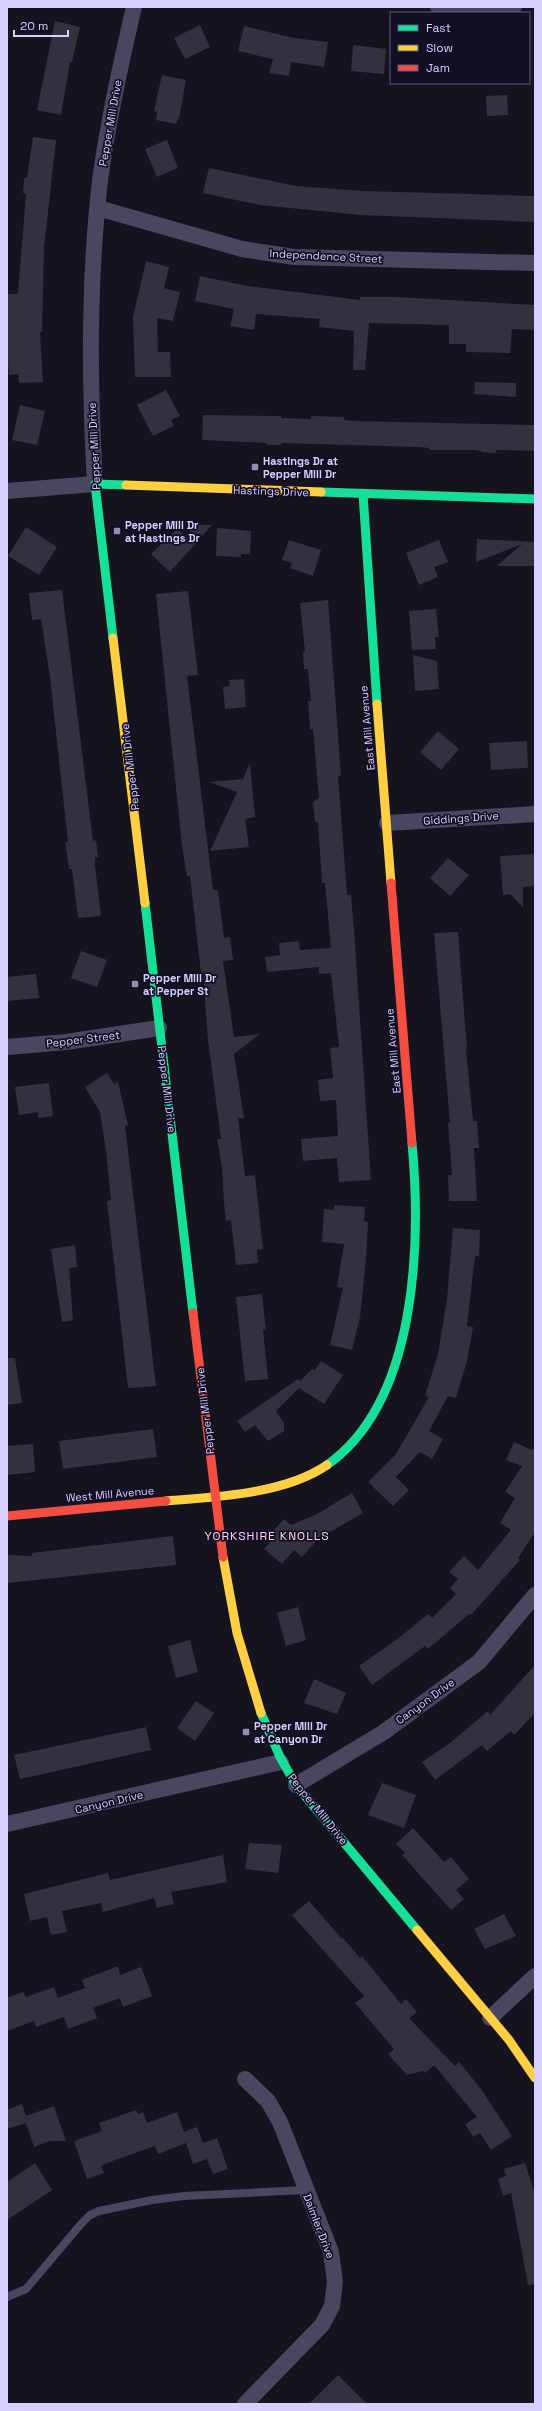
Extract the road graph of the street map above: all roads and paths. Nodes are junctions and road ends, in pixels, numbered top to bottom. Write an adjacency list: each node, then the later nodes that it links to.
1 (134, 7): 4 (street, Pepper Mill Drive)
2 (438, 7): 3 (street)
3 (514, 7)
4 (98, 208): 5 (street, Independence Street); 6 (street, Pepper Mill Drive)
5 (535, 263)
6 (95, 484): 7 (street, Hastings Drive); 8 (street, Hastings Drive); 12 (street, Pepper Mill Drive)
7 (7, 491)
8 (362, 494): 9 (street, Hastings Drive); 11 (street, East Mill Avenue)
9 (535, 499)
10 (535, 814): 11 (street, Giddings Drive)
11 (387, 823): 14 (street, East Mill Avenue)
12 (159, 1028): 13 (street, Pepper Street); 14 (street, Pepper Mill Drive)
13 (7, 1047)
14 (215, 1496): 15 (street, West Mill Avenue); 17 (street, Pepper Mill Drive)
15 (7, 1516)
16 (535, 1595): 18 (street, Canyon Drive)
17 (281, 1762): 18 (street, Pepper Mill Drive); 19 (street, Canyon Drive)
18 (296, 1785): 21 (street, Pepper Mill Drive)
19 (7, 1824)
20 (535, 1976): 21 (street)
21 (490, 2018): 22 (street, Pepper Mill Drive)
22 (535, 2078)
23 (246, 2079): 24 (street, Daimler Drive)
24 (305, 2190): 25 (lane); 26 (street, Daimler Drive)
25 (7, 2297)
26 (245, 2404)

